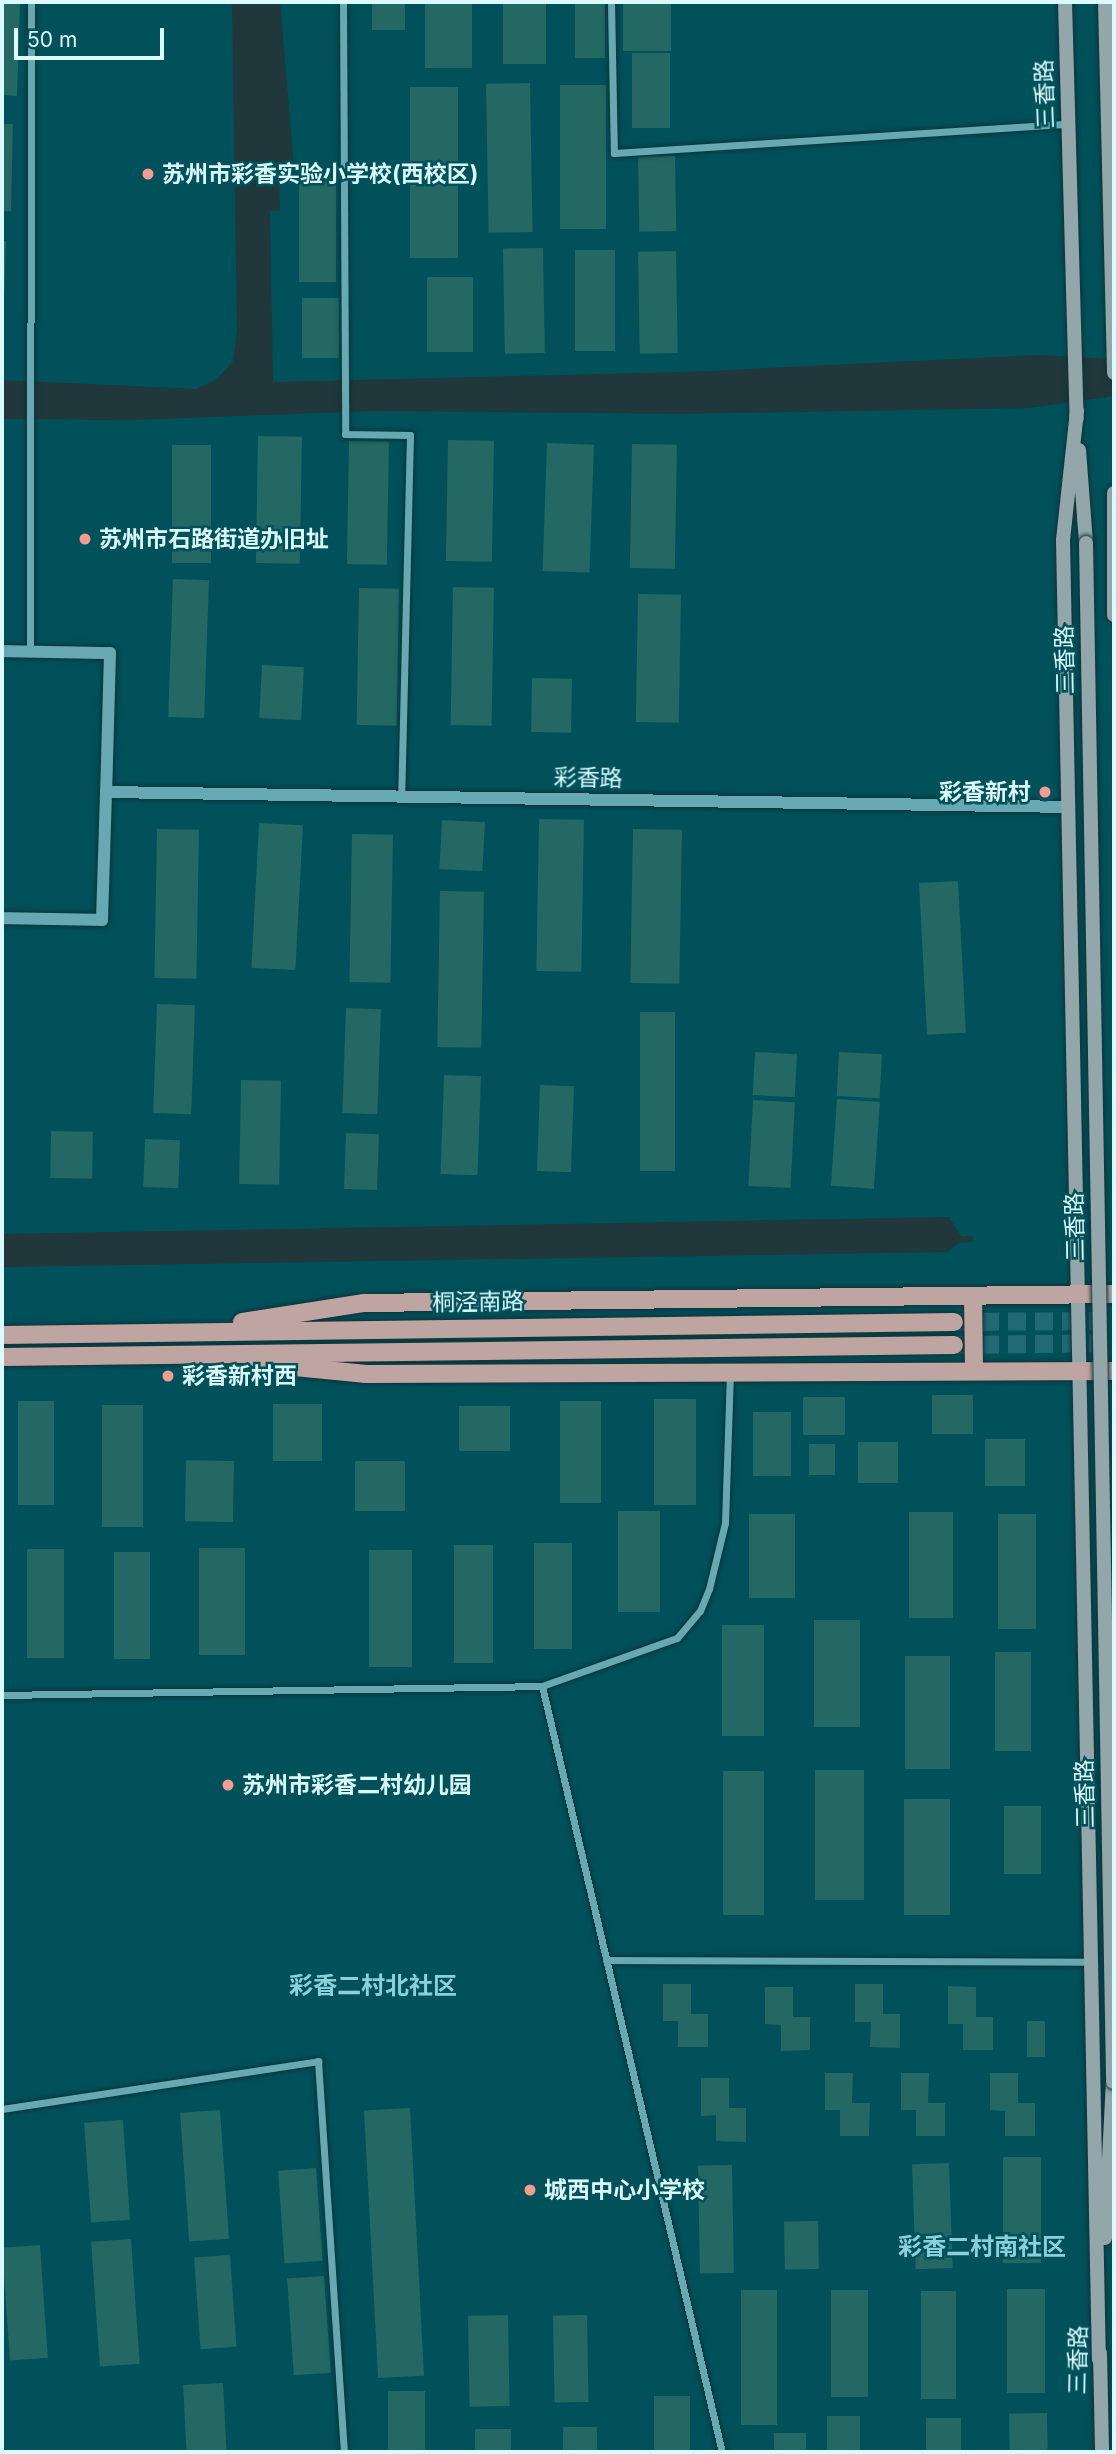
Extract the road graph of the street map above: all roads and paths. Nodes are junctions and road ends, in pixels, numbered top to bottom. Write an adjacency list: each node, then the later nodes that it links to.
1 (31, 2): 14 (street)
2 (343, 2): 16 (street)
3 (611, 2): 6 (street)
4 (1065, 2): 6 (main road, 三香路)
5 (1105, 2): 7 (main road)
6 (1068, 124): 9 (main road, 三香路)
7 (1114, 346): 8 (main road)
8 (1114, 373)
9 (1077, 409): 17 (main road); 36 (main road, 三香路, bridge)
10 (1114, 494): 11 (main road)
11 (1113, 540): 12 (main road)
12 (1114, 615)
13 (2, 651): 14 (street)
14 (30, 652): 15 (street)
15 (106, 792): 16 (street, 彩香路); 18 (street)
16 (401, 796): 17 (street, 彩香路)
17 (1069, 807): 19 (main road)
18 (2, 919)
19 (1079, 1294): 20 (main road); 21 (main road); 29 (main road)
20 (1114, 1294)
21 (973, 1296): 23 (main road); 28 (main road)
22 (954, 1322): 23 (main road, 桐泾南路)
23 (173, 1332): 24 (main road, 桐泾南路)
24 (2, 1335)
25 (954, 1345): 26 (main road, 桐泾南路)
26 (173, 1355): 27 (main road, 桐泾南路); 31 (main road)
27 (2, 1357)
28 (974, 1371): 29 (main road); 31 (main road)
29 (1080, 1371): 30 (main road); 35 (main road)
30 (1114, 1371)
31 (730, 1372): 32 (street)
32 (542, 1686): 33 (street); 34 (street)
33 (2, 1695)
34 (607, 1960): 35 (street); 40 (street)
35 (1091, 1962): 38 (main road)
36 (1113, 2082): 38 (main road, 三香路)
37 (2, 2109): 39 (street)
38 (1099, 2360): 41 (main road, 三香路)
39 (344, 2452)
40 (722, 2452)
41 (1102, 2452)

